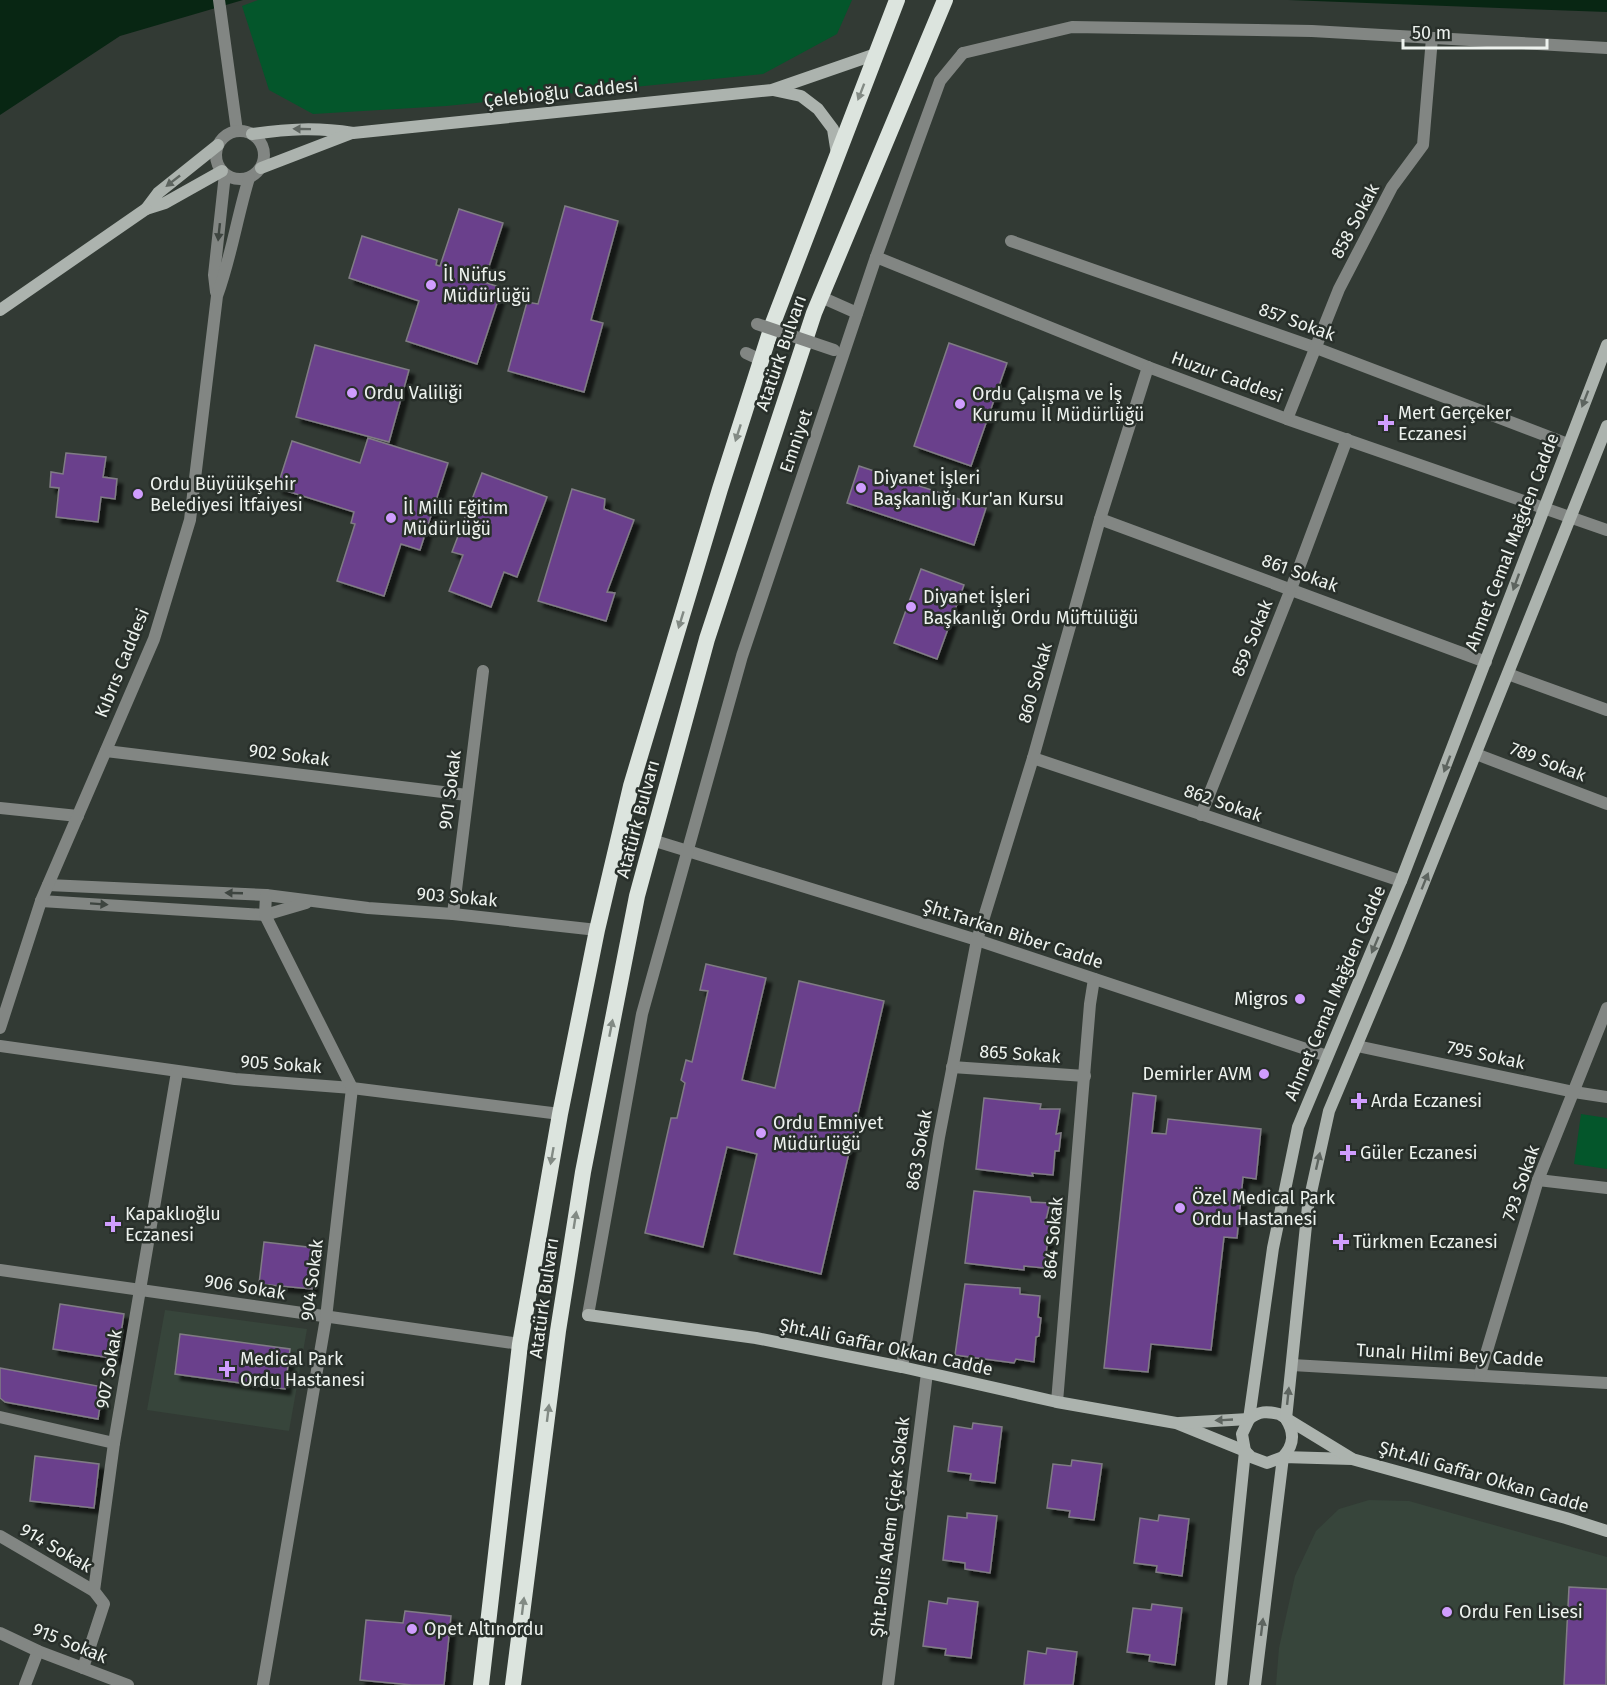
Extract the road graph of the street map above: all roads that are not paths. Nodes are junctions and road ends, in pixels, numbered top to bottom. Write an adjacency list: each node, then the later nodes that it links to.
1 (219, 0): 8 (street)
2 (897, 0): 6 (highway, Atatürk Bulvarı)
3 (945, 0): 20 (highway, Atatürk Bulvarı)
4 (1432, 38): 5 (street); 18 (street, Emniyet); 25 (street, 858 Sokak)
5 (1607, 48)
6 (876, 54): 7 (main road); 12 (highway, Atatürk Bulvarı, one-way to 12)
7 (772, 90): 9 (main road, Çelebioğlu Caddesi); 12 (main road)
8 (237, 131): 10 (street); 11 (street)
9 (353, 133): 10 (main road, Çelebioğlu Caddesi, one-way to 10); 13 (main road, Çelebioğlu Caddesi)
10 (252, 134): 13 (street)
11 (218, 145): 14 (street); 16 (main road, one-way to 16)
12 (837, 155): 59 (highway, Atatürk Bulvarı, one-way to 59)
13 (261, 168): 15 (street)
14 (223, 172): 15 (street); 16 (main road); 19 (street, Kıbrıs Caddesi, one-way to 19)
15 (249, 178): 19 (street, Kıbrıs Caddesi)
16 (146, 209): 21 (main road)
17 (1011, 241): 25 (street, 857 Sokak)
18 (876, 256): 22 (street, Emniyet); 27 (street, Huzur Caddesi)
19 (217, 296): 42 (street, Kıbrıs Caddesi)
20 (821, 297): 22 (street); 50 (highway, Atatürk Bulvarı)
21 (0, 310)
22 (857, 313): 51 (street, Emniyet)
23 (757, 324): 26 (street, bridge)
24 (1607, 345): 31 (main road, Ahmet Cemal Mağden Cadde, one-way to 31)
25 (1316, 348): 28 (street, 858 Sokak); 31 (street, 857 Sokak)
26 (834, 350)
27 (1148, 367): 28 (street, Huzur Caddesi); 34 (street, 860 Sokak)
28 (1287, 418): 30 (street, Huzur Caddesi)
29 (1607, 426): 32 (main road)
30 (1347, 440): 33 (street, Huzur Caddesi); 37 (street, 859 Sokak)
31 (1568, 444): 33 (main road, Ahmet Cemal Mağden Cadde)
32 (1602, 451): 35 (main road)
33 (1543, 509): 35 (street, Huzur Caddesi); 38 (main road, Ahmet Cemal Mağden Cadde, one-way to 38)
34 (1100, 519): 37 (street, 861 Sokak); 44 (street, 860 Sokak)
35 (1570, 519): 36 (street, Huzur Caddesi); 40 (main road)
36 (1607, 530)
37 (1291, 589): 38 (street, 861 Sokak); 48 (street, 859 Sokak)
38 (1486, 662): 52 (main road, Ahmet Cemal Mağden Cadde, one-way to 52)
39 (483, 672): 45 (street, 901 Sokak)
40 (1509, 674): 41 (street); 43 (main road)
41 (1607, 710)
42 (106, 751): 45 (street, 902 Sokak); 49 (street, Kıbrıs Caddesi)
43 (1476, 754): 46 (street, 789 Sokak); 65 (main road, one-way to 43)
44 (1033, 758): 48 (street, 862 Sokak); 60 (street, 860 Sokak)
45 (467, 795): 57 (street, 901 Sokak)
46 (1607, 804)
47 (0, 808): 49 (street)
48 (1201, 815): 52 (street, 862 Sokak)
49 (78, 816): 53 (street, Kıbrıs Caddesi)
50 (652, 840): 51 (street, Şht.Tarkan Biber Cadde); 105 (highway, Atatürk Bulvarı, one-way to 50)
51 (687, 851): 60 (street, Şht.Tarkan Biber Cadde); 78 (street, Emniyet)
52 (1401, 881): 66 (main road, Ahmet Cemal Mağden Cadde, one-way to 66)
53 (48, 885): 54 (street, 903 Sokak, one-way to 53); 55 (street, Kıbrıs Caddesi)
54 (266, 895): 56 (street, 903 Sokak); 58 (street)
55 (41, 901): 58 (street, 903 Sokak, one-way to 58); 63 (street, Kıbrıs Caddesi)
56 (313, 901): 57 (street, 903 Sokak); 58 (street, 903 Sokak)
57 (453, 914): 59 (street, 903 Sokak)
58 (265, 915): 70 (street)
59 (597, 930): 73 (highway, Atatürk Bulvarı)
60 (977, 940): 61 (street, Şht.Tarkan Biber Cadde); 67 (street, 863 Sokak)
61 (1094, 979): 66 (street, Şht.Tarkan Biber Cadde); 69 (street, 864 Sokak)
62 (1607, 1008): 71 (street, 793 Sokak)
63 (0, 1028)
64 (0, 1046): 68 (street, 905 Sokak)
65 (1357, 1046): 71 (street, 795 Sokak); 81 (main road, one-way to 65)
66 (1327, 1056): 88 (main road, Ahmet Cemal Mağden Cadde)
67 (952, 1067): 69 (street, 865 Sokak); 82 (street, 863 Sokak)
68 (177, 1072): 70 (street, 905 Sokak); 77 (street, 907 Sokak)
69 (1085, 1076): 86 (street, 864 Sokak)
70 (352, 1088): 73 (street, 905 Sokak); 79 (street, 904 Sokak)
71 (1574, 1092): 72 (street, 795 Sokak); 74 (street, 793 Sokak)
72 (1607, 1097)
73 (560, 1114): 80 (highway, Atatürk Bulvarı, one-way to 80)
74 (1538, 1180): 75 (street); 84 (street, 793 Sokak)
75 (1607, 1188)
76 (0, 1270): 77 (street, 906 Sokak)
77 (141, 1289): 79 (street, 906 Sokak); 91 (street, 907 Sokak)
78 (588, 1315): 82 (main road, Şht.Ali Gaffar Okkan Cadde)
79 (326, 1318): 80 (street, 906 Sokak); 103 (street, 904 Sokak)
80 (520, 1344): 104 (highway, Atatürk Bulvarı)
81 (1292, 1365): 84 (street, Tunalı Hilmi Bey Cadde); 89 (main road, one-way to 81)
82 (902, 1367): 83 (main road, Şht.Ali Gaffar Okkan Cadde)
83 (927, 1373): 86 (main road, Şht.Ali Gaffar Okkan Cadde); 106 (street, Şht.Polis Adem Çiçek Sokak)
84 (1480, 1374): 85 (street, Tunalı Hilmi Bey Cadde)
85 (1607, 1383)
86 (1057, 1402): 90 (main road, Şht.Ali Gaffar Okkan Cadde)
87 (0, 1417): 91 (street)
88 (1249, 1419): 89 (main road, Şht.Ali Gaffar Okkan Cadde); 90 (main road, Şht.Ali Gaffar Okkan Cadde, one-way to 90); 92 (main road, Ahmet Cemal Mağden Cadde)
89 (1286, 1419): 93 (main road); 94 (main road, Şht.Ali Gaffar Okkan Cadde)
90 (1176, 1423): 92 (main road, Şht.Ali Gaffar Okkan Cadde)
91 (114, 1443): 97 (street, 907 Sokak)
92 (1245, 1450): 93 (main road, Şht.Ali Gaffar Okkan Cadde); 107 (main road, Ahmet Cemal Mağden Cadde)
93 (1283, 1457): 94 (main road, Şht.Ali Gaffar Okkan Cadde); 108 (main road, one-way to 93)
94 (1352, 1459): 95 (main road, Şht.Ali Gaffar Okkan Cadde)
95 (1607, 1531)
96 (0, 1536): 97 (street, 914 Sokak)
97 (94, 1591): 100 (street, 907 Sokak)
98 (0, 1633): 99 (street, 915 Sokak)
99 (38, 1651): 100 (street, 915 Sokak); 101 (street)
100 (83, 1668): 102 (street, 915 Sokak)
101 (25, 1685)
102 (128, 1685)
103 (263, 1685)
104 (481, 1685)
105 (513, 1685)
106 (888, 1685)
107 (1221, 1685)
108 (1255, 1685)

